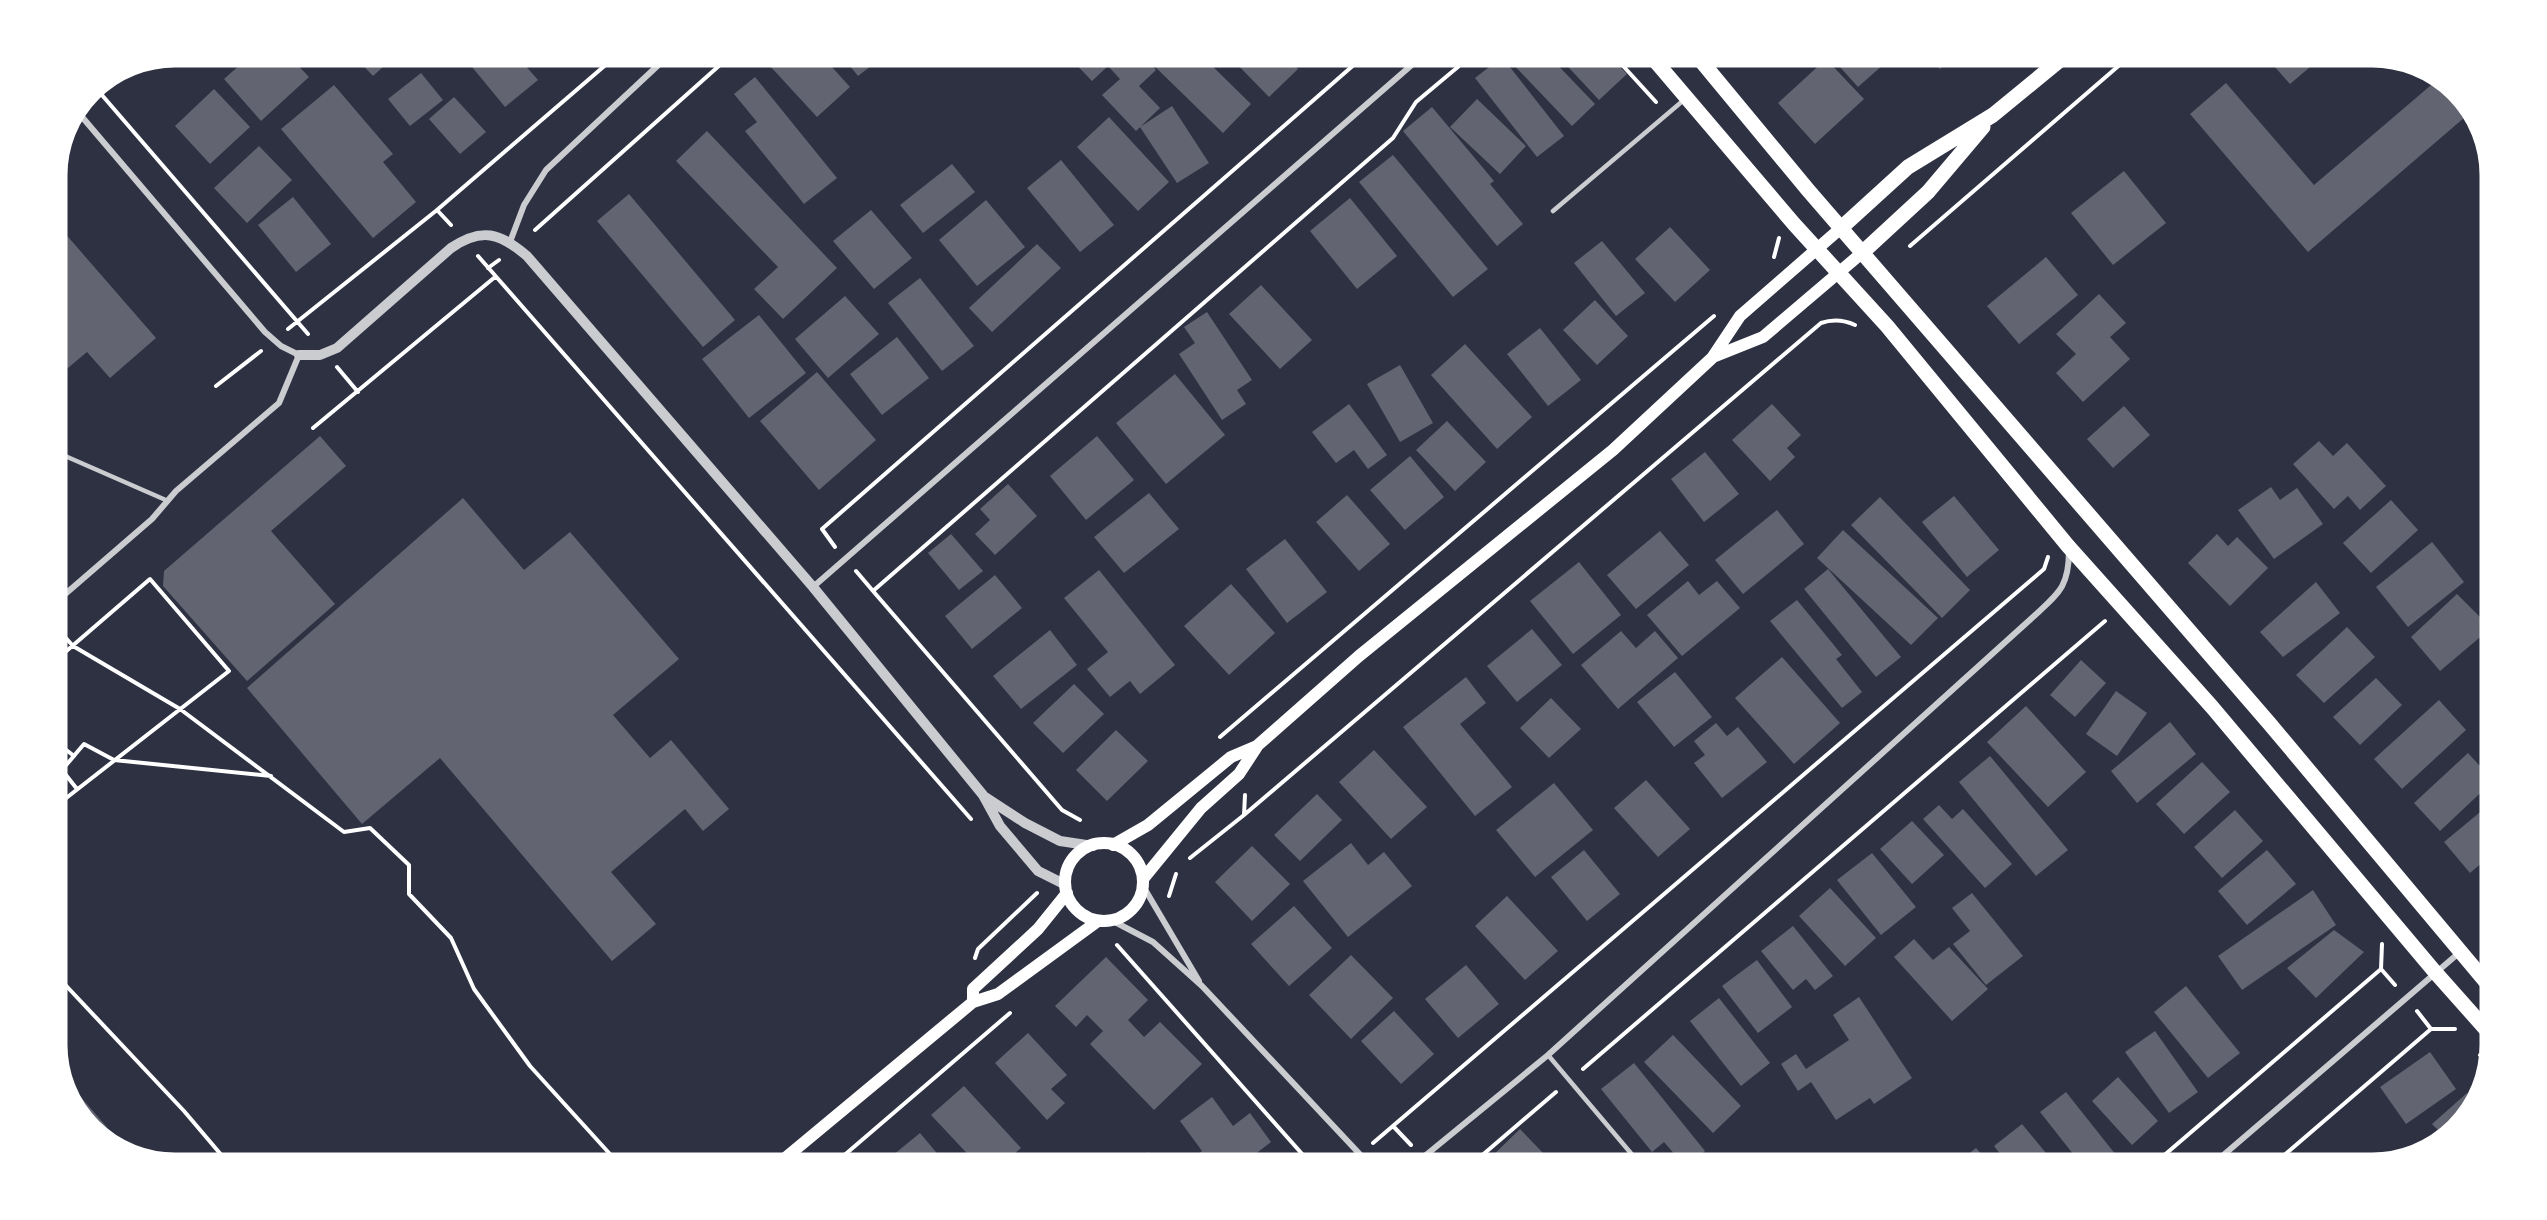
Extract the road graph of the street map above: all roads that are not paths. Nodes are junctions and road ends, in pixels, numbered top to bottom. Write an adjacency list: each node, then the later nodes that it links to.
1 (657, 66): 11 (street)
2 (1410, 66): 20 (street)
3 (1660, 66): 6 (main road)
4 (1705, 66): 10 (main road)
5 (2053, 66): 7 (main road)
6 (1687, 97): 9 (lane); 12 (main road)
7 (1993, 115): 10 (main road); 13 (main road)
8 (82, 117): 15 (street)
9 (1553, 211)
10 (1841, 228): 12 (main road); 13 (main road)
11 (514, 245): 15 (street); 20 (street)
12 (1817, 248): 14 (main road); 16 (main road)
13 (1863, 252): 14 (main road); 29 (main road)
14 (1839, 273): 16 (main road); 19 (main road)
15 (299, 355): 18 (street)
16 (1712, 358): 22 (main road)
17 (66, 456): 18 (lane)
18 (168, 501): 21 (street)
19 (2068, 546): 30 (main road); 35 (street)
20 (813, 587): 23 (street)
21 (66, 593)
22 (1258, 746): 24 (main road); 26 (main road)
23 (982, 795): 25 (street); 27 (street)
24 (1113, 844): 25 (main road); 26 (main road)
25 (1093, 846): 27 (main road)
26 (1143, 882): 28 (main road); 32 (street)
27 (1067, 889): 28 (main road); 33 (main road)
28 (1105, 920): 32 (street); 33 (main road)
29 (2461, 951): 30 (street); 31 (main road)
30 (2435, 972): 34 (main road); 40 (street)
31 (2481, 975)
32 (1202, 986): 37 (street)
33 (973, 1002): 36 (main road)
34 (2481, 1023)
35 (1548, 1055): 38 (street); 39 (lane)
36 (790, 1154)
37 (1360, 1154)
38 (1426, 1154)
39 (1632, 1154)
40 (2225, 1154)

